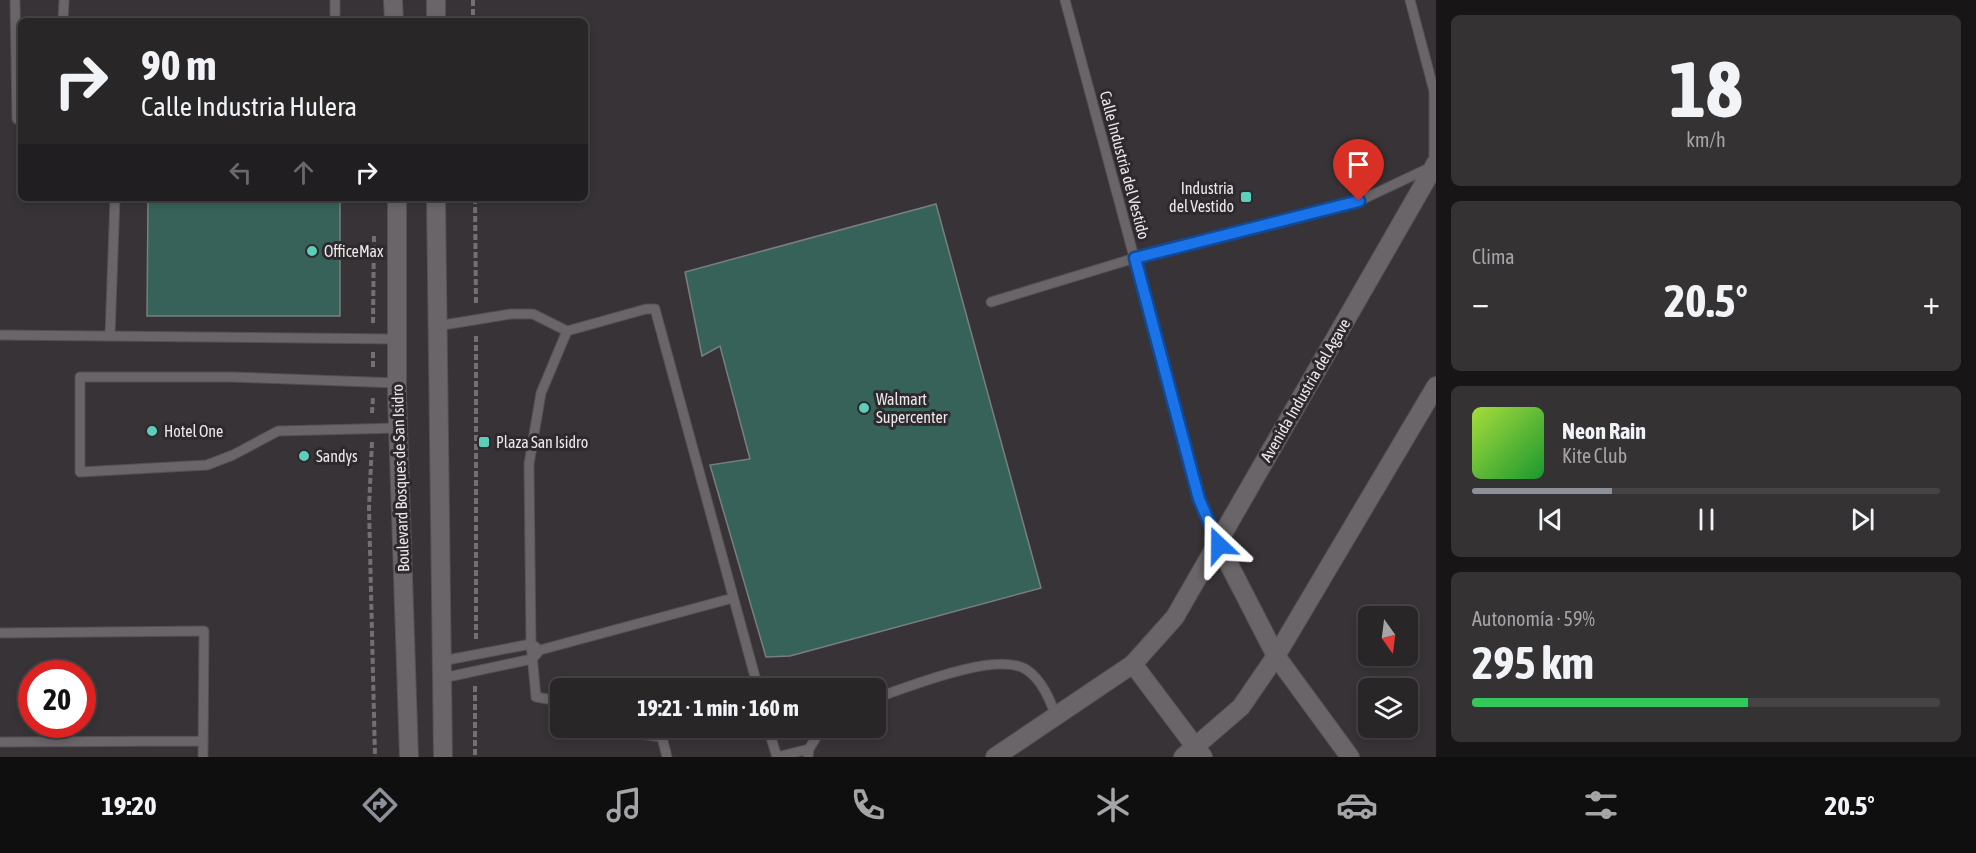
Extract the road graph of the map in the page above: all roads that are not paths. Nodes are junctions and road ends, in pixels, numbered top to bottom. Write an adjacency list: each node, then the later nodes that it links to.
1 (15, 0): 12 (lane)
2 (64, 0): 8 (lane)
3 (335, 0): 9 (lane)
4 (393, 0): 10 (street)
5 (436, 0): 11 (street)
6 (1065, 0): 17 (lane, Calle Industria del Vestido)
7 (1410, 0): 13 (lane)
8 (63, 18)
9 (335, 18)
10 (394, 18)
11 (436, 18)
12 (18, 120)
13 (1435, 165): 17 (lane); 27 (street, Avenida Industria del Agave)
14 (115, 201): 22 (lane)
15 (397, 201): 23 (street, Boulevard Bosques de San Isidro)
16 (436, 201): 19 (street)
17 (1135, 258): 18 (lane); 27 (lane, Calle Industria del Vestido)
18 (991, 302)
19 (437, 326): 20 (lane); 35 (street)
20 (567, 331): 28 (lane); 30 (lane)
21 (0, 335): 22 (lane)
22 (110, 336): 23 (lane)
23 (396, 339): 24 (street, Boulevard Bosques de San Isidro)
24 (397, 383): 26 (street, Boulevard Bosques de San Isidro); 26 (lane)
25 (1436, 386): 32 (street)
26 (399, 428): 48 (street, Boulevard Bosques de San Isidro)
27 (1219, 545): 32 (street); 34 (street, Avenida Industria del Agave)
28 (733, 598): 31 (lane); 36 (lane)
29 (0, 633): 43 (lane)
30 (531, 644): 31 (lane); 33 (lane); 35 (lane)
31 (540, 650): 33 (lane)
32 (1276, 656): 46 (street); 53 (street)
33 (532, 659): 35 (lane); 38 (lane)
34 (1132, 664): 39 (street, Avenida Industria del Agave); 46 (street)
35 (443, 670): 49 (street)
36 (755, 678)
37 (886, 695): 39 (lane)
38 (550, 699)
39 (1056, 716): 52 (street, Avenida Industria del Agave)
40 (662, 738): 50 (lane)
41 (771, 738): 51 (lane)
42 (816, 738): 45 (lane)
43 (203, 741): 44 (lane); 47 (lane)
44 (0, 742)
45 (808, 753): 51 (lane)
46 (1194, 754)
47 (202, 757)
48 (409, 757)
49 (443, 757)
50 (668, 757)
51 (777, 757)
52 (995, 757)
53 (1350, 757)

